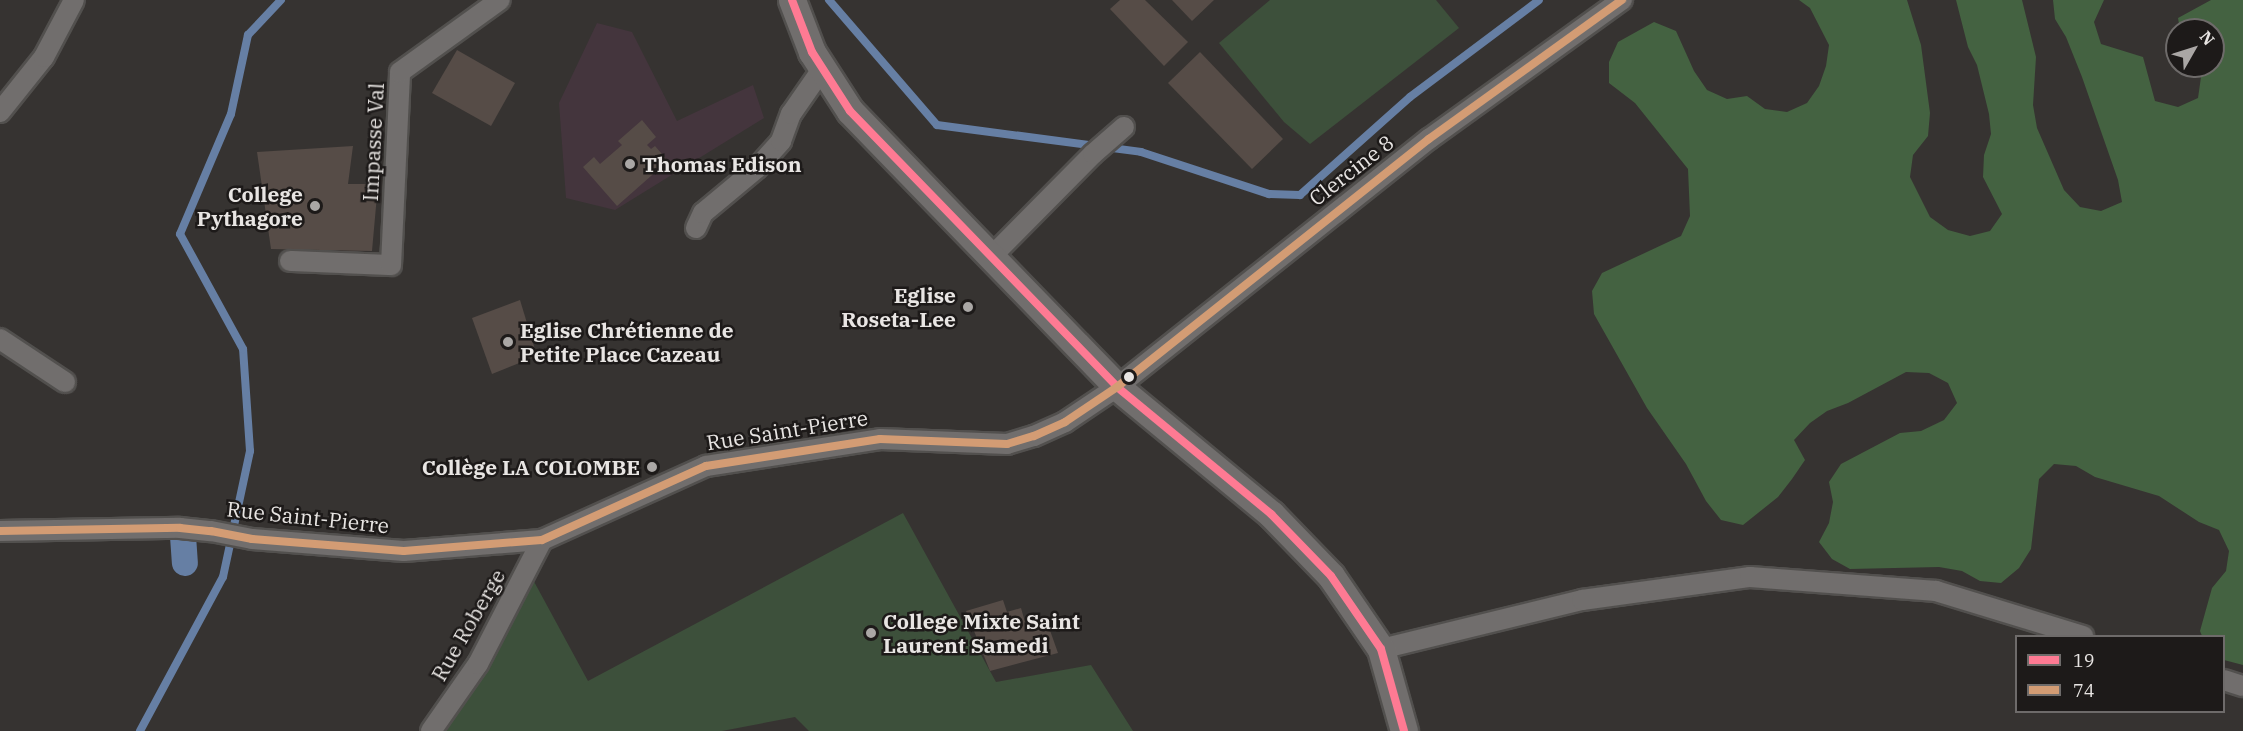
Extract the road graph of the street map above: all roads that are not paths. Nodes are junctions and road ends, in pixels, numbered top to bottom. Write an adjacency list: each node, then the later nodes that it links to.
1 (74, 0): 6 (street)
2 (500, 0): 10 (street, Impasse Val)
3 (792, 0): 5 (street)
4 (1622, 0): 13 (street, Clercine 8)
5 (823, 68): 8 (street); 9 (street)
6 (0, 112)
7 (1124, 127): 9 (street)
8 (696, 228)
9 (990, 258): 13 (street)
10 (290, 261)
11 (0, 339): 12 (street)
12 (65, 382)
13 (1117, 387): 15 (street, Rue Saint-Pierre); 17 (street)
14 (0, 531): 15 (street, Rue Saint-Pierre)
15 (542, 540): 20 (street, Rue Roberge)
16 (2080, 635): 17 (street)
17 (1381, 649): 21 (street)
18 (2225, 681): 19 (street)
19 (2243, 686)
20 (431, 731)
21 (1404, 731)

